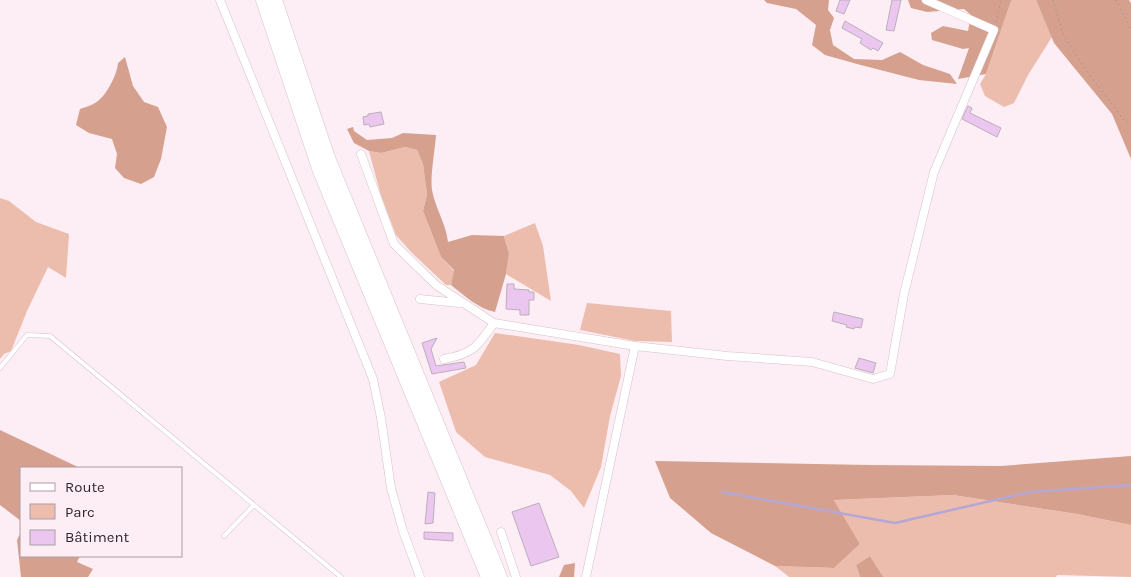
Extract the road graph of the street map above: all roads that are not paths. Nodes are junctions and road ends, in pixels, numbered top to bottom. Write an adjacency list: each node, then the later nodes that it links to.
1 (220, 0): 16 (street)
2 (263, 0): 17 (highway)
3 (275, 0): 18 (highway)
4 (926, 0): 9 (street)
5 (361, 154): 7 (street)
6 (420, 299): 7 (street)
7 (461, 303): 8 (street)
8 (494, 323): 9 (street); 10 (street)
9 (636, 346): 20 (street)
10 (444, 359)
11 (0, 368): 12 (lane)
12 (253, 506): 14 (lane); 15 (lane)
13 (501, 532): 19 (street)
14 (224, 536)
15 (341, 577)
16 (420, 577)
17 (488, 577)
18 (500, 577)
19 (516, 577)
20 (586, 577)

